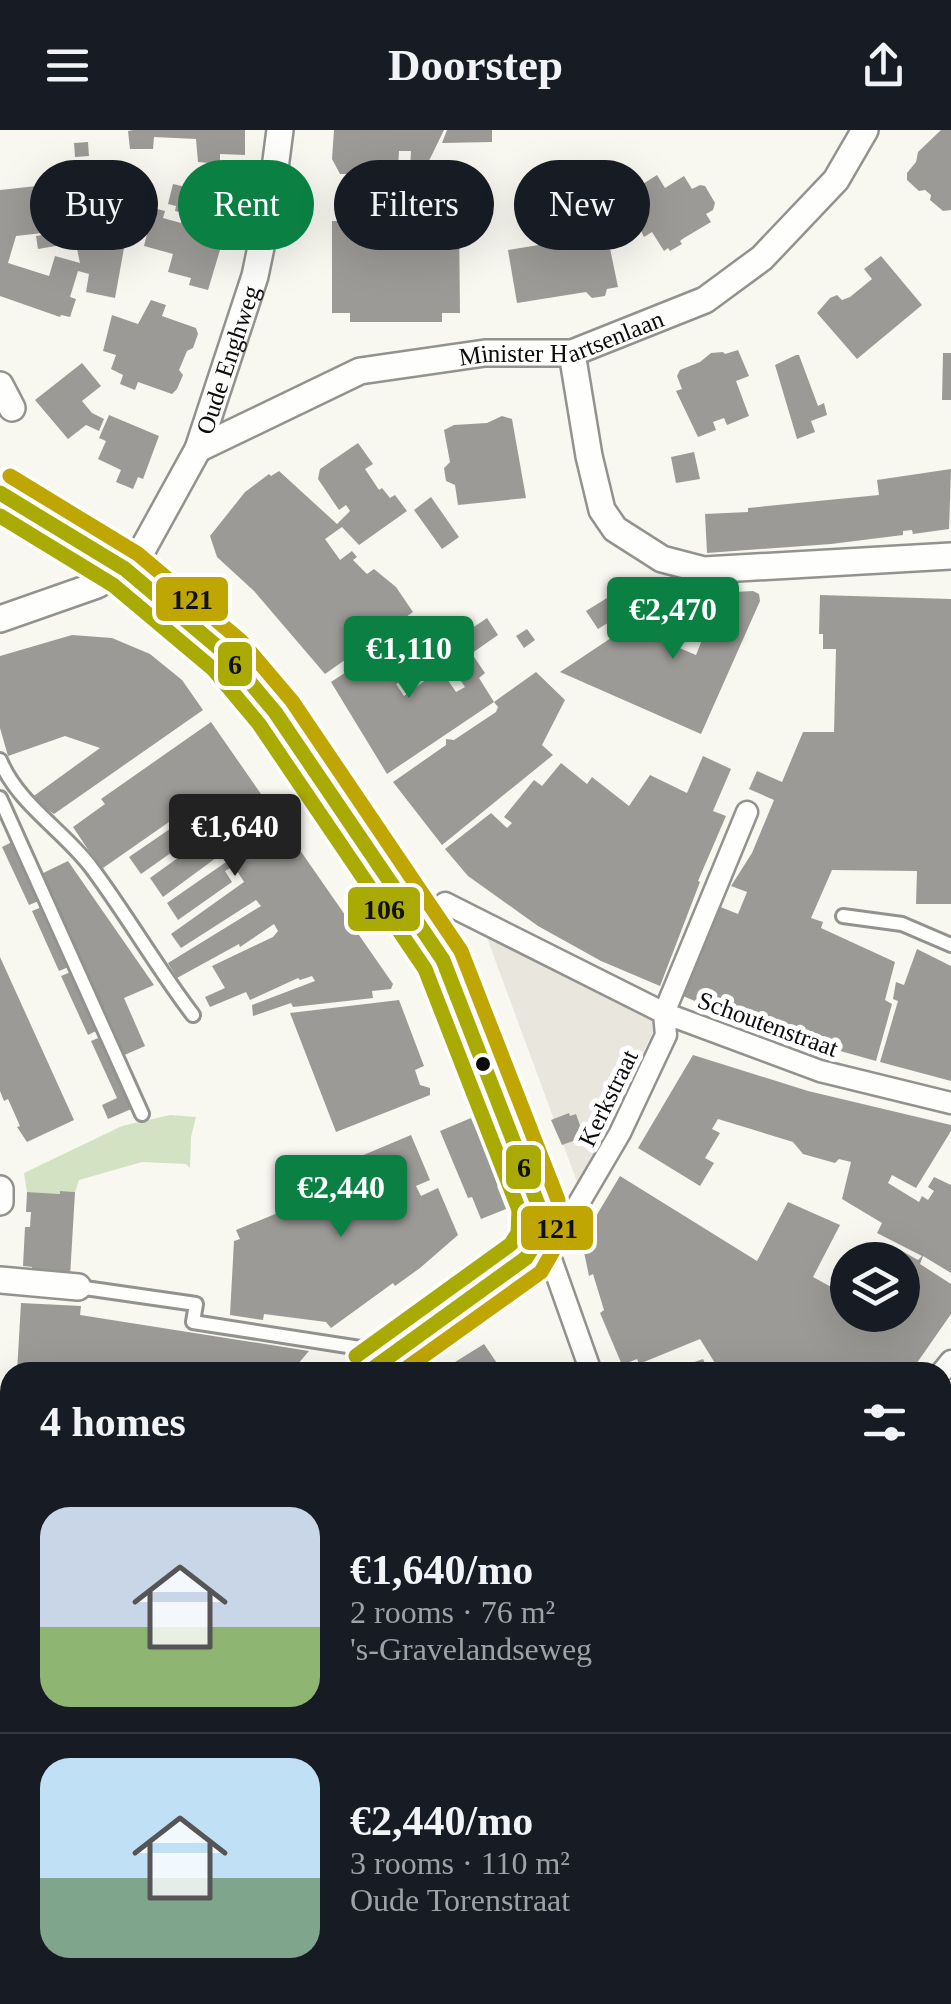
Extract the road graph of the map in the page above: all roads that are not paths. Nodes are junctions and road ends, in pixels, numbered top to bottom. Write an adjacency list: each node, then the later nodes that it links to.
1 (280, 130): 4 (street, Oude Enghweg)
2 (865, 130): 3 (street, Minister Hartsenlaan)
3 (572, 353): 4 (street, Minister Hartsenlaan); 6 (street)
4 (198, 449): 7 (street, Oude Enghweg)
5 (0, 493): 7 (main road)
6 (951, 556)
7 (125, 570): 8 (street); 21 (main road)
8 (0, 620)
9 (1, 764): 16 (lane)
10 (0, 798): 18 (lane)
11 (746, 812): 15 (street, Schoutenstraat)
12 (445, 903): 15 (street)
13 (843, 916): 14 (lane)
14 (951, 944)
15 (664, 1013): 17 (street, Schoutenstraat); 21 (street, Kerkstraat)
16 (193, 1015)
17 (951, 1103)
18 (142, 1114)
19 (0, 1190): 20 (street)
20 (0, 1202)
21 (538, 1239): 25 (main road); 26 (street)
22 (0, 1280): 23 (street)
23 (78, 1287): 24 (lane)
24 (374, 1362)
25 (383, 1362)
26 (587, 1362)

